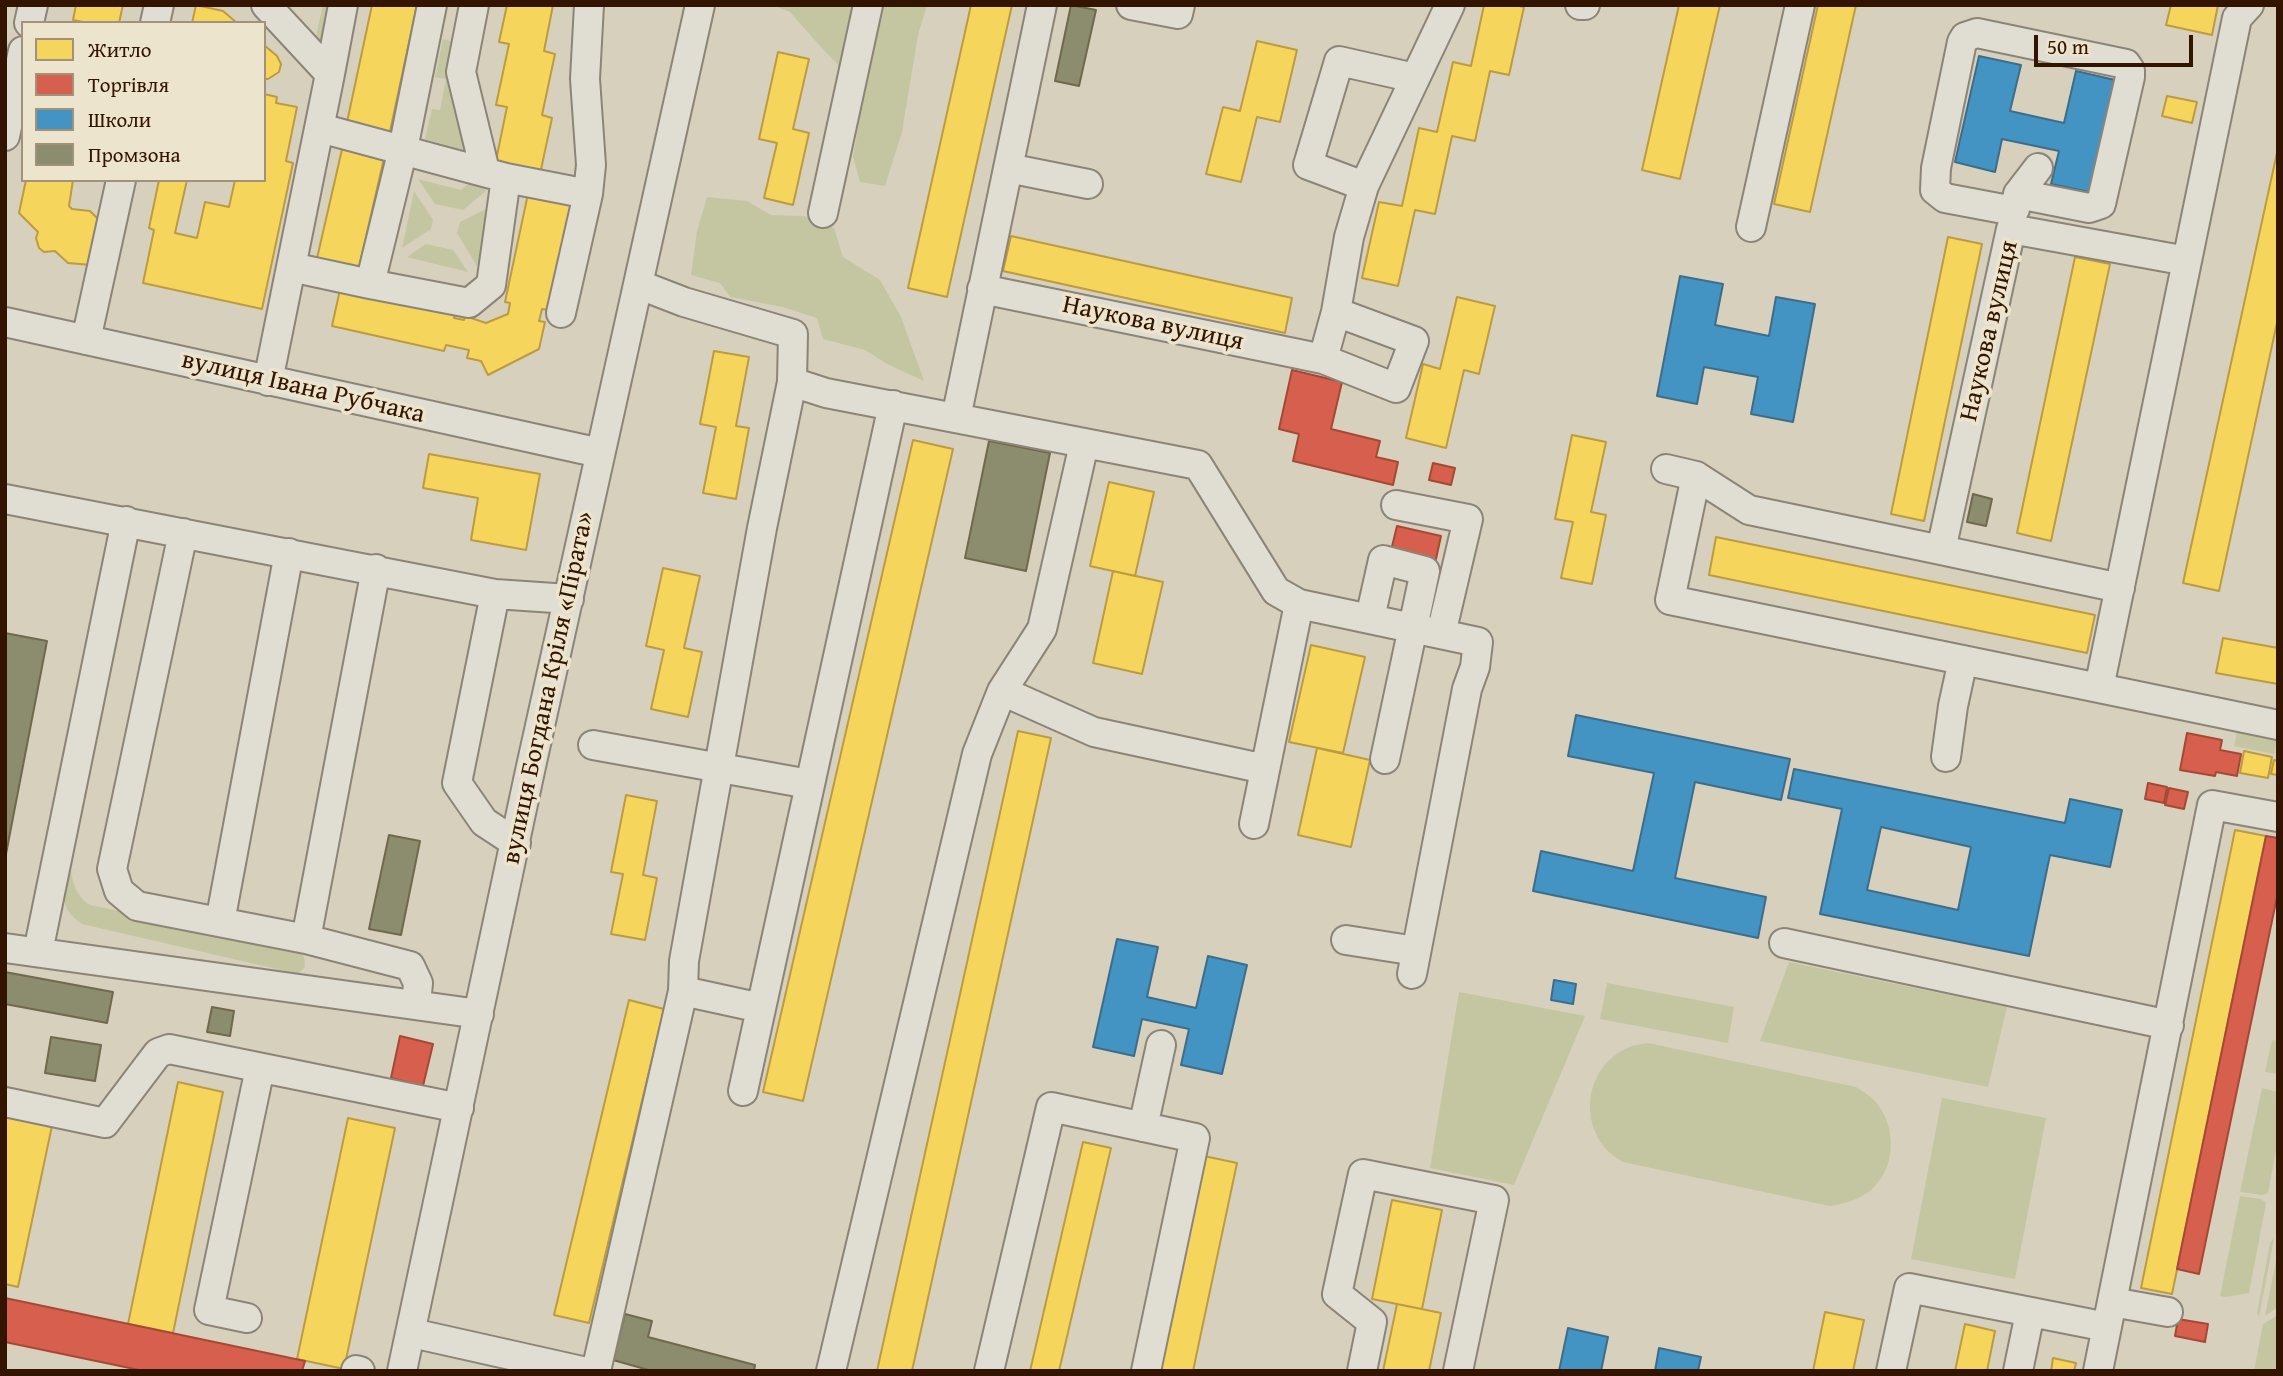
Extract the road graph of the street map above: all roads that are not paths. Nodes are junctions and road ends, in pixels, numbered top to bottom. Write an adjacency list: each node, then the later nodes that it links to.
1 (267, 5): 15 (street)
2 (344, 5): 15 (street)
3 (432, 5): 19 (street)
4 (474, 5): 22 (street)
5 (589, 5): 26 (street)
6 (700, 5): 33 (street, вулиця Богдана Кріля «Пірата»)
7 (868, 5): 28 (street)
8 (1042, 5): 20 (street)
9 (1131, 5): 10 (street)
10 (1180, 5)
11 (1450, 5): 16 (street)
12 (1800, 5): 29 (street)
13 (2249, 5): 30 (street)
14 (21, 59): 18 (street)
15 (330, 74): 17 (street)
16 (1415, 78): 25 (street); 25 (street)
17 (320, 128): 19 (street); 31 (street)
18 (5, 136)
19 (403, 149): 22 (street); 32 (street)
20 (1008, 168): 24 (street); 34 (street)
21 (2038, 168): 27 (street)
22 (495, 175): 26 (street); 32 (street)
23 (121, 182): 38 (street)
24 (1088, 184)
25 (1364, 186): 35 (street)
26 (588, 194): 36 (street)
27 (2014, 211): 27 (street); 30 (street, Наукова вулиця); 52 (street, Наукова вулиця)
28 (822, 213)
29 (1751, 227)
30 (2187, 261): 55 (street)
31 (291, 267): 32 (street); 40 (street)
32 (370, 284)
33 (640, 285): 41 (street); 45 (street, вулиця Богдана Кріля «Пірата»)
34 (982, 289): 39 (street, Наукова вулиця); 43 (street)
35 (1336, 312): 39 (street); 39 (street, Наукова вулиця)
36 (561, 313)
37 (5, 322): 38 (street, вулиця Івана Рубчака)
38 (86, 340): 40 (street, вулиця Івана Рубчака)
39 (1323, 359)
40 (268, 380): 45 (street, вулиця Івана Рубчака)
41 (792, 382): 42 (street); 69 (street)
42 (893, 405): 43 (street); 71 (street)
43 (956, 418): 44 (street)
44 (1084, 444): 58 (street); 64 (street)
45 (600, 453): 57 (street, вулиця Богдана Кріля «Пірата»)
46 (1666, 469): 47 (street)
47 (1696, 476): 52 (street); 62 (street)
48 (5, 499): 50 (street)
49 (1396, 505): 61 (street)
50 (126, 521): 51 (street); 80 (street)
51 (183, 533): 53 (street); 75 (street)
52 (1941, 550): 55 (street)
53 (289, 553): 54 (street); 75 (street)
54 (376, 569): 56 (street); 76 (street)
55 (2120, 588): 63 (street)
56 (495, 594): 57 (street); 74 (street)
57 (569, 599): 74 (street, вулиця Богдана Кріля «Пірата»)
58 (1299, 604): 59 (street); 70 (street)
59 (1370, 618): 60 (street); 60 (street)
60 (1413, 628): 61 (street); 68 (street)
61 (1441, 634): 77 (street)
62 (1963, 660): 63 (street); 67 (street)
63 (2099, 688): 65 (street)
64 (1002, 691): 70 (street); 100 (street)
65 (2278, 725)
66 (593, 745): 69 (street)
67 (1946, 757)
68 (1385, 759)
69 (719, 768): 71 (street); 81 (street)
70 (1265, 769): 73 (street)
71 (809, 784): 83 (street)
72 (2278, 817): 85 (street)
73 (1254, 824)
74 (516, 843): 84 (street, вулиця Богдана Кріля «Пірата»)
75 (220, 922): 76 (street)
76 (306, 939): 82 (street)
77 (1346, 940)
78 (1784, 943): 85 (street)
79 (5, 948): 80 (street)
80 (38, 952): 82 (street)
81 (683, 991): 83 (street); 99 (street)
82 (416, 1005): 84 (street)
83 (761, 1008): 88 (street)
84 (479, 1014): 90 (street, вулиця Богдана Кріля «Пірата»)
85 (2169, 1025): 94 (street)
86 (1161, 1045): 91 (street)
87 (260, 1068): 89 (street); 90 (street); 95 (street)
88 (743, 1091)
89 (5, 1102)
90 (459, 1108): 96 (street, вулиця Богдана Кріля «Пірата»)
91 (1143, 1127): 101 (street); 102 (street)
92 (2168, 1312): 94 (street)
93 (2030, 1313): 94 (street); 105 (street); 106 (street)
94 (2109, 1315): 107 (street)
95 (247, 1318)
96 (412, 1333): 97 (street, вулиця Богдана Кріля «Пірата»); 98 (street)
97 (402, 1371)
98 (582, 1371)
99 (596, 1371)
100 (831, 1371)
101 (989, 1371)
102 (1146, 1371)
103 (1362, 1371): 104 (street)
104 (1458, 1371)
105 (1891, 1371)
106 (2018, 1371)
107 (2098, 1371)

